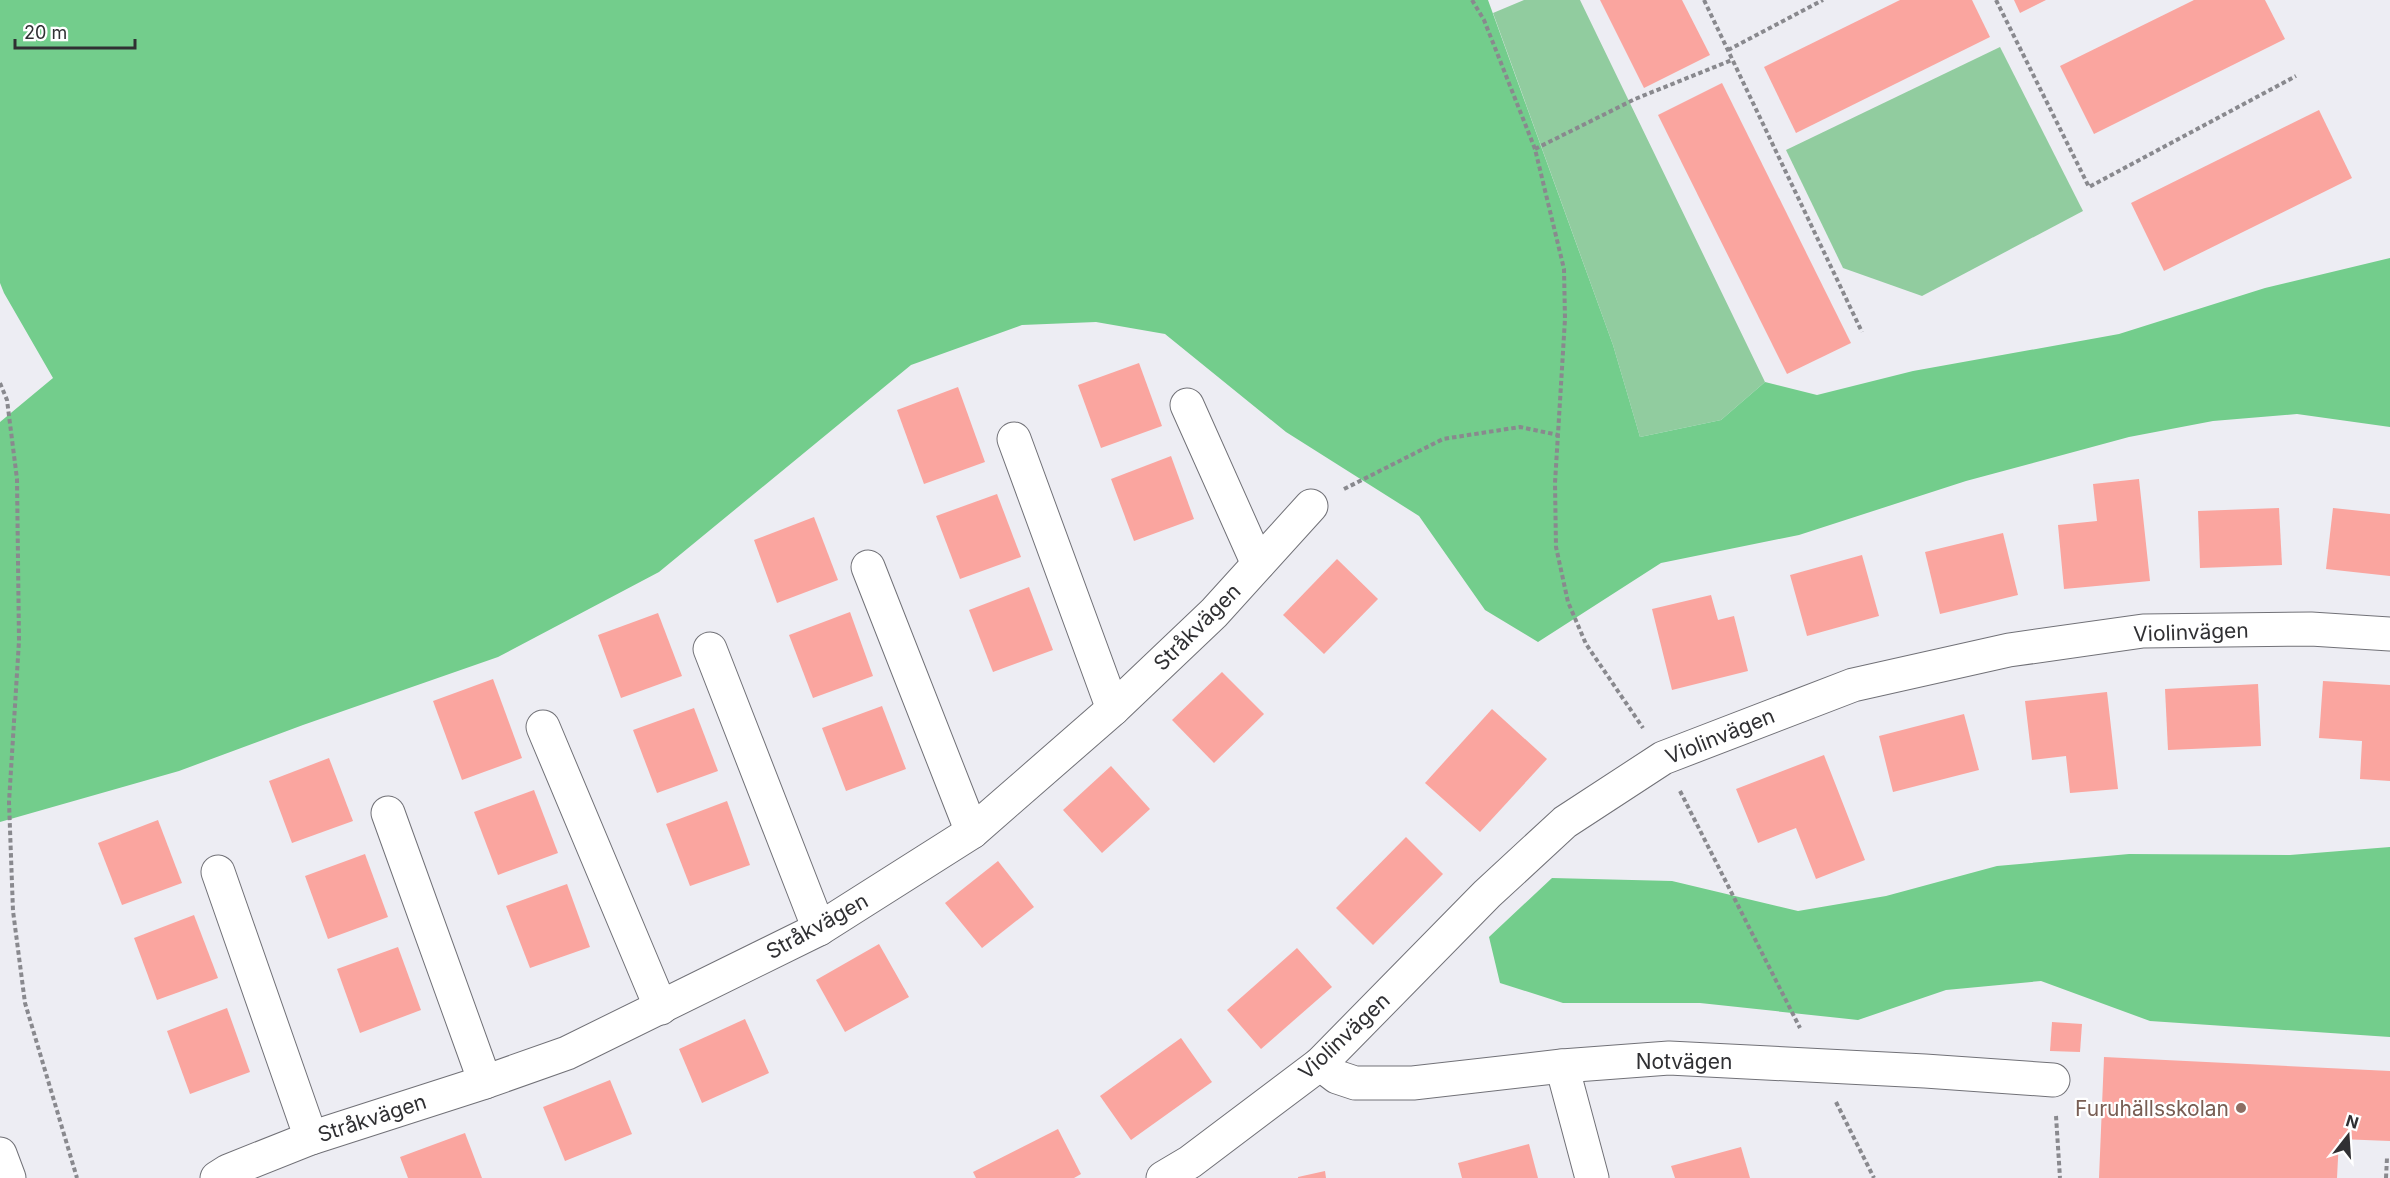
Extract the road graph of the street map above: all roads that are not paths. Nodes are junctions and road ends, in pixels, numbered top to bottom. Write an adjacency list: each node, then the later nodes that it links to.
1 (1187, 405): 4 (street)
2 (1014, 439): 8 (street)
3 (1311, 506): 4 (street, Stråkvägen)
4 (1258, 564): 8 (street, Stråkvägen)
5 (868, 567): 11 (street)
6 (2390, 634): 15 (street, Violinvägen)
7 (710, 649): 13 (street)
8 (1113, 709): 11 (street, Stråkvägen)
9 (543, 727): 14 (street)
10 (388, 813): 18 (street)
11 (972, 831): 13 (street, Stråkvägen)
12 (218, 872): 19 (street)
13 (819, 929): 14 (street, Stråkvägen)
14 (661, 1008): 18 (street, Stråkvägen)
15 (1320, 1064): 16 (street, Notvägen); 21 (street, Violinvägen)
16 (1562, 1065): 17 (street, Notvägen); 24 (street)
17 (2053, 1080)
18 (485, 1082): 19 (street, Stråkvägen)
19 (311, 1138): 23 (street, Stråkvägen)
20 (0, 1154): 22 (street)
21 (1183, 1173)
22 (9, 1178)
23 (217, 1178)
24 (1592, 1178)

